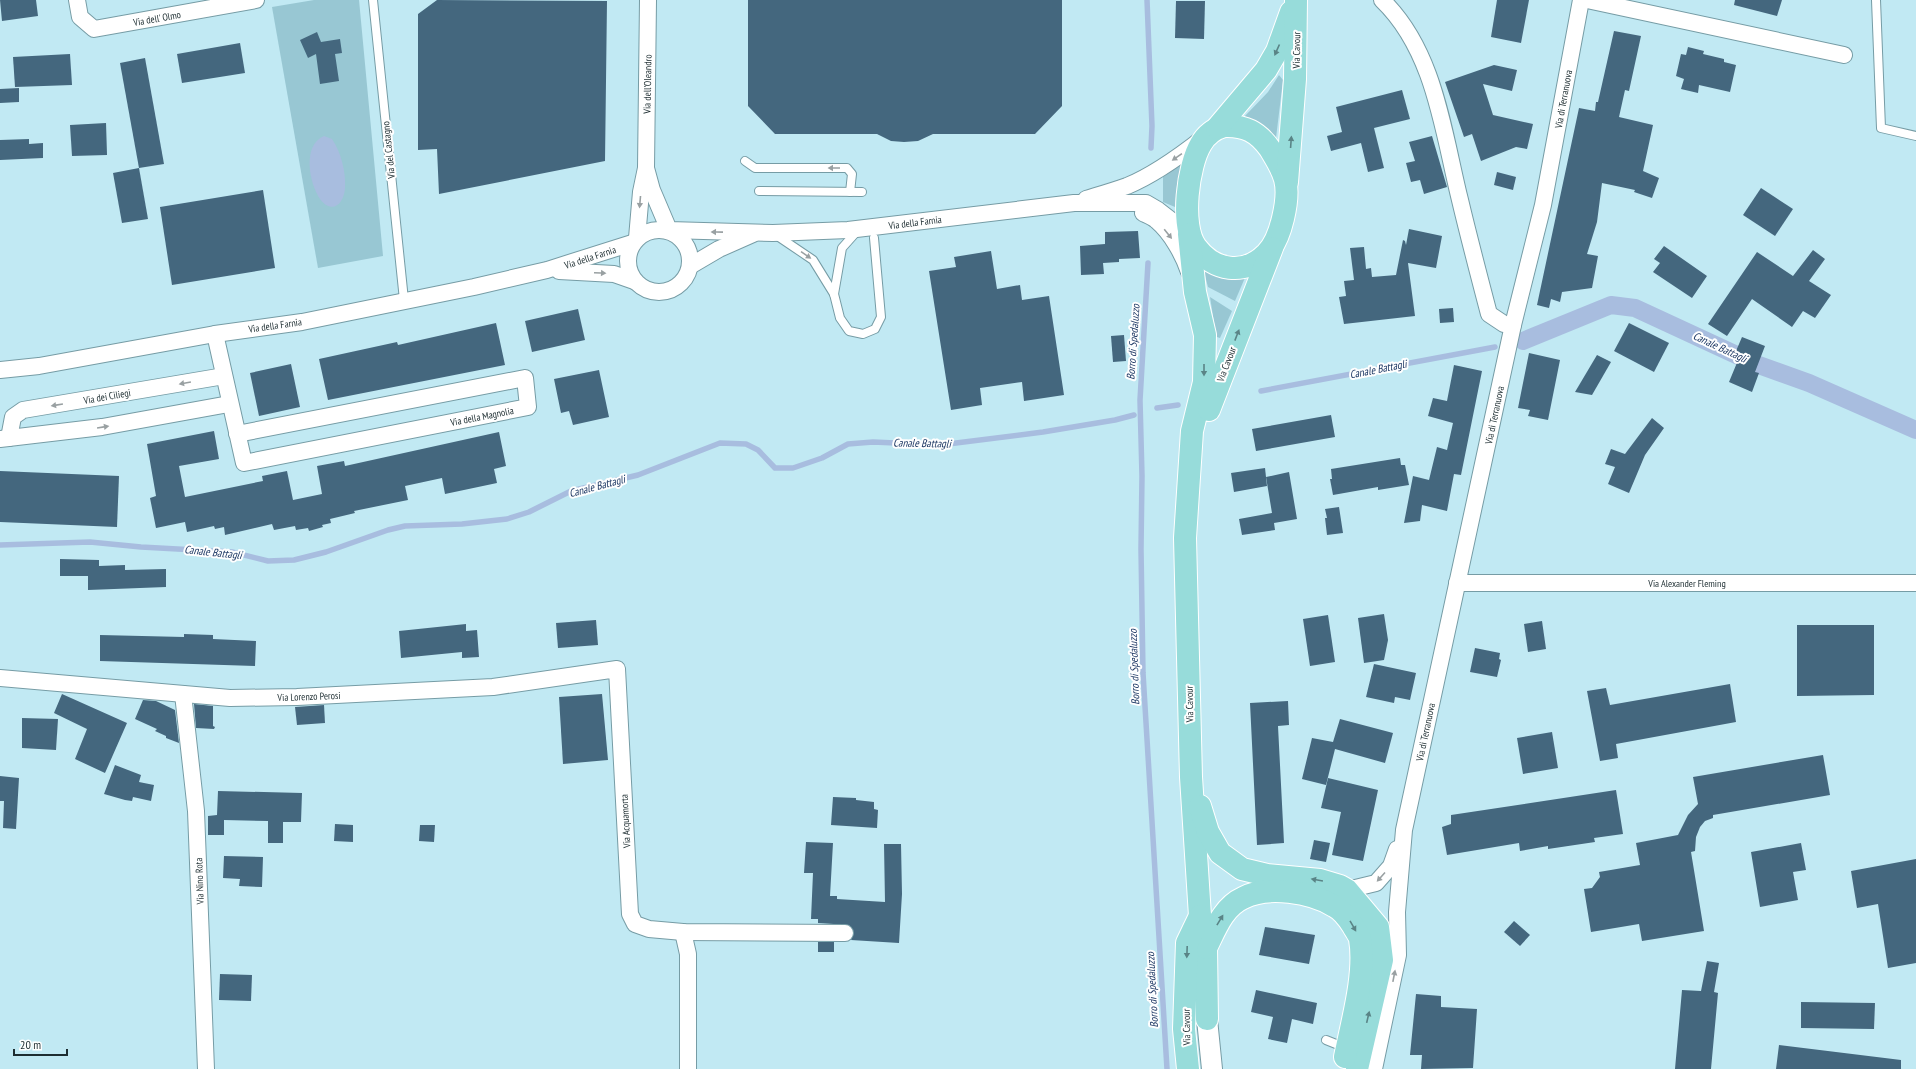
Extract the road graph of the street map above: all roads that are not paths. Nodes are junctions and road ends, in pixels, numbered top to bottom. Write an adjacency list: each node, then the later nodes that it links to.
1 (77, 0): 2 (street, Via dell' Olmo)
2 (256, 0)
3 (373, 0): 34 (lane, Via del Castagno)
4 (648, 0): 14 (street, Via dell'Oleandro)
5 (1296, 0): 11 (main road, Via Cavour, one-way to 11); 18 (main road, Via Cavour, one-way to 5)
6 (1382, 0): 35 (street)
7 (1581, 0): 35 (street, Via di Terranuova)
8 (1587, 0): 10 (street)
9 (1876, 0): 12 (lane)
10 (1844, 55)
11 (1213, 131): 18 (main road, Via Cavour); 19 (street, Via della Farnia, one-way to 19); 25 (main road, Via Cavour)
12 (1916, 136)
13 (745, 161): 16 (lane, one-way to 13)
14 (646, 168): 22 (street, Via dell'Oleandro); 28 (street, Via dell'Oleandro, one-way to 28)
15 (760, 191): 16 (lane)
16 (850, 192): 17 (lane)
17 (862, 192)
18 (1286, 195): 27 (main road, Via Cavour)
19 (1074, 203): 20 (street, Via della Farnia); 21 (street, Via della Farnia)
20 (1125, 204): 25 (street, Via della Farnia); 32 (street, Via della Farnia, one-way to 32)
21 (859, 228): 24 (street, Via della Farnia); 33 (lane)
22 (669, 230): 23 (street, Via della Farnia, one-way to 22); 28 (street, Via della Farnia); 29 (street)
23 (756, 232): 24 (street, Via della Farnia); 29 (street, Via della Farnia)
24 (773, 233): 33 (lane, one-way to 33)
25 (1189, 234): 27 (main road, Via Cavour); 32 (main road, Via Cavour)
26 (874, 238): 33 (lane)
27 (1276, 240): 42 (main road, Via Cavour, one-way to 27)
28 (635, 241): 30 (street, Via della Farnia); 31 (street, Via della Farnia)
29 (690, 266): 31 (street, Via della Farnia)
30 (548, 270): 31 (street, Via della Farnia, one-way to 31); 34 (street, Via della Farnia)
31 (634, 280)
32 (1195, 292): 42 (main road, Via Cavour, one-way to 42)
33 (834, 294)
34 (404, 300): 36 (street, Via della Farnia)
35 (1514, 325): 43 (street, Via di Terranuova)
36 (215, 334): 37 (street, Via della Farnia); 38 (street, Via della Magnolia)
37 (0, 370)
38 (224, 376): 39 (street, Via della Magnolia); 41 (street, Via dei Ciliegi, one-way to 41)
39 (229, 404): 40 (street, Via della Magnolia); 41 (street, Via dei Ciliegi, one-way to 39)
40 (237, 434): 40 (street, Via della Magnolia)
41 (4, 439)
42 (1187, 492): 48 (main road, Via Cavour)
43 (1457, 583): 44 (street, Via Alexander Fleming); 49 (street, Via di Terranuova)
44 (1916, 583)
45 (617, 669): 47 (street, Via Lorenzo Perosi); 52 (street, Via Acquamorta)
46 (0, 678): 47 (street, Via Lorenzo Perosi)
47 (183, 694): 58 (street, Via Nino Rota)
48 (1190, 776): 50 (main road, one-way to 48); 51 (main road, Via Cavour)
49 (1404, 830): 50 (street, Via di Terranuova, one-way to 50); 57 (street, Via di Terranuova, one-way to 49)
50 (1348, 890): 57 (main road, one-way to 50)
51 (1200, 916): 54 (main road, Via Cavour); 60 (main road, Via Cavour, one-way to 60)
52 (683, 932): 53 (street, Via Acquamorta); 59 (street)
53 (845, 933)
54 (1206, 948): 55 (main road, Via Cavour); 57 (main road, one-way to 57)
55 (1207, 1019): 61 (street)
56 (1326, 1040): 57 (lane)
57 (1359, 1060): 62 (main road)
58 (206, 1069)
59 (688, 1069)
60 (1188, 1069)
61 (1212, 1069)
62 (1342, 1069)

